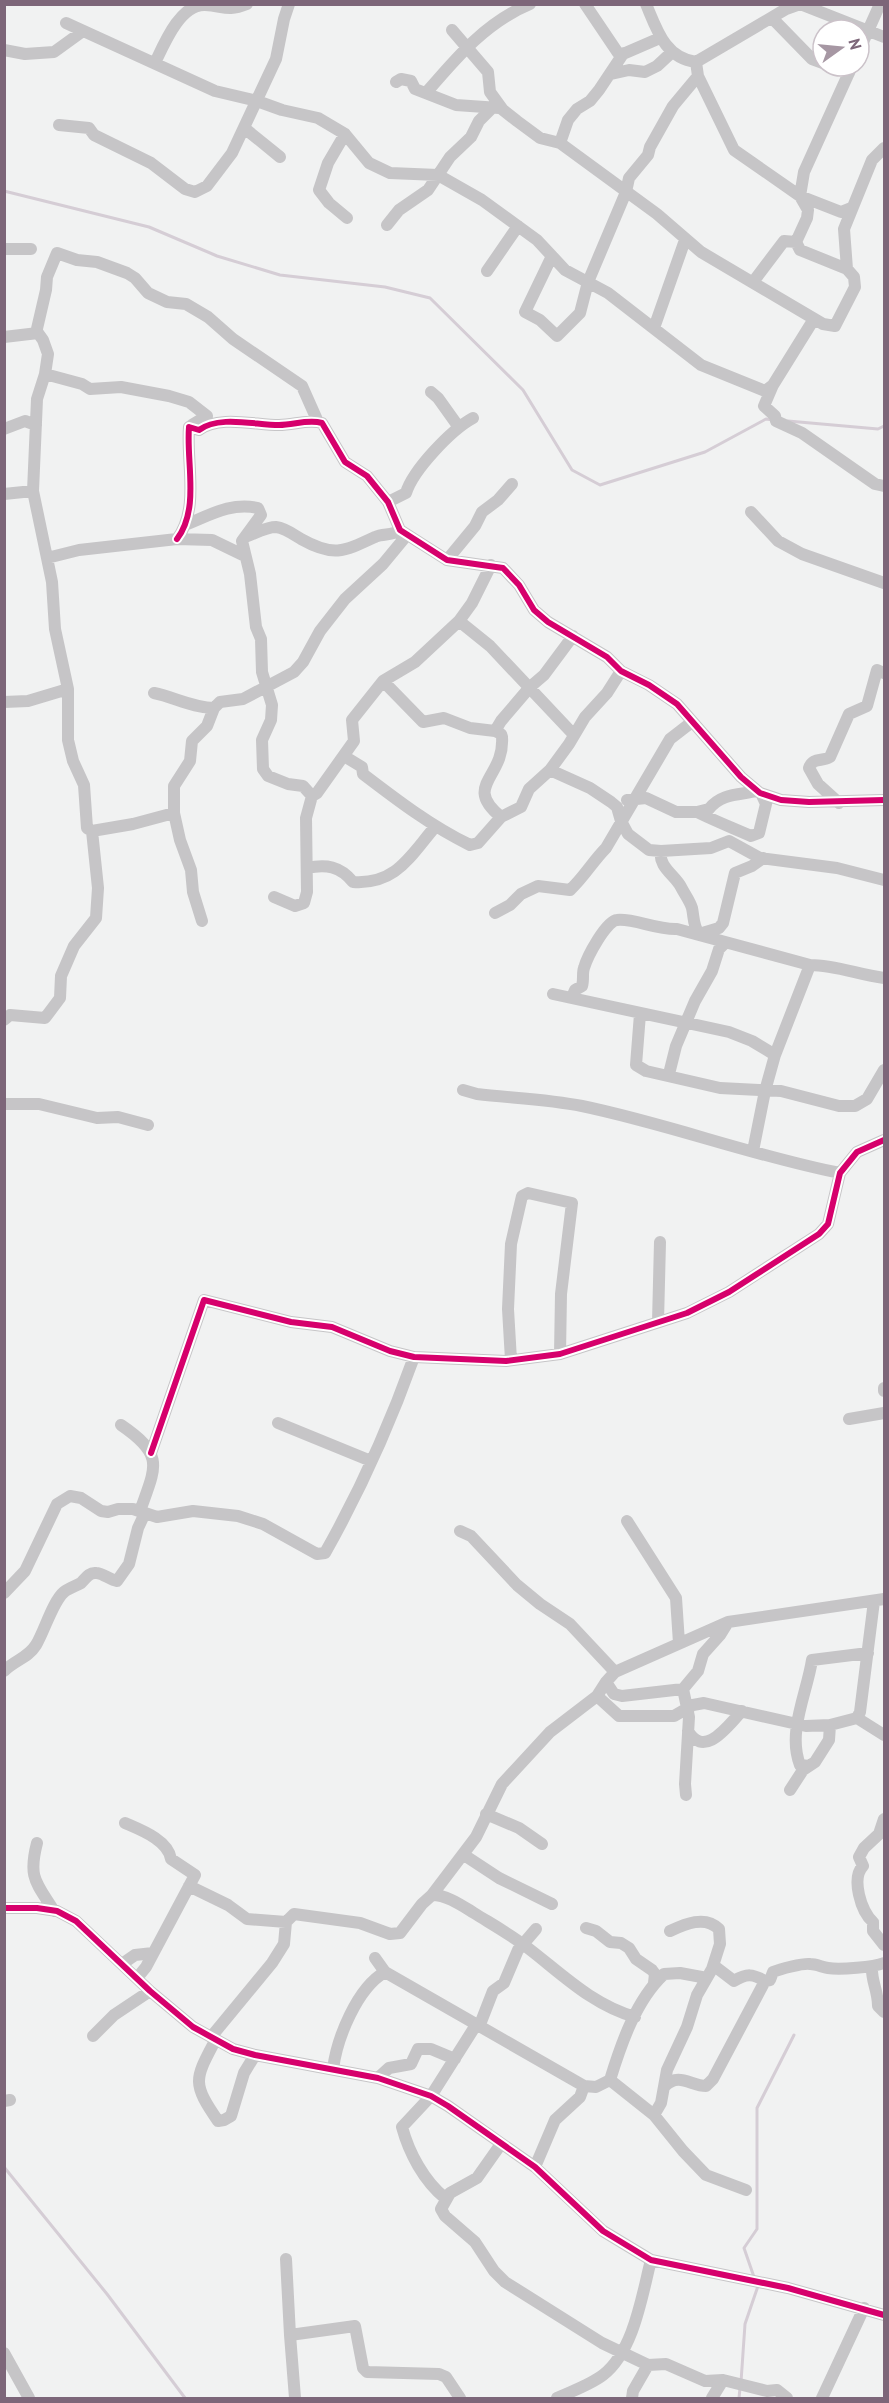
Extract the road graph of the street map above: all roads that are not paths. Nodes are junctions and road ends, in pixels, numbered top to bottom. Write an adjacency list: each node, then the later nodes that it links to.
1 (247, 4): 23 (street)
2 (289, 4): 29 (street)
3 (530, 4): 17 (street)
4 (585, 4): 20 (street)
5 (646, 4): 16 (street)
6 (880, 4): 11 (street)
7 (805, 5): 8 (street); 9 (street)
8 (772, 18): 21 (street); 22 (street)
9 (838, 18)
10 (66, 24): 13 (street)
11 (871, 24)
12 (452, 30): 17 (street)
13 (83, 31): 18 (street); 23 (street)
14 (871, 31): 15 (street)
15 (885, 37)
16 (660, 38): 19 (street); 20 (street)
17 (466, 47): 28 (street); 30 (street)
18 (4, 50)
19 (671, 53): 22 (street); 24 (street)
20 (623, 54): 24 (street)
21 (811, 58)
22 (696, 62): 25 (street)
23 (155, 63): 29 (street)
24 (611, 74): 34 (street)
25 (698, 76): 38 (street); 39 (street)
26 (847, 78): 39 (street)
27 (396, 82): 28 (street)
28 (426, 93): 30 (street)
29 (257, 101): 32 (street); 33 (street)
30 (498, 108): 34 (street); 37 (street)
31 (59, 125): 32 (street)
32 (248, 133): 36 (street)
33 (345, 134): 37 (street); 41 (street)
34 (560, 143): 38 (street)
35 (885, 148): 40 (street)
36 (280, 157)
37 (438, 175): 42 (street); 43 (street)
38 (626, 192): 44 (street); 51 (street)
39 (800, 196): 40 (street); 45 (street)
40 (851, 208): 49 (street)
41 (346, 218)
42 (387, 225)
43 (518, 226): 48 (street); 50 (street)
44 (685, 240): 52 (street); 54 (street)
45 (796, 242): 49 (street); 52 (street)
46 (4, 249): 47 (street)
47 (32, 249)
48 (552, 256): 51 (street); 51 (street)
49 (848, 269): 53 (street)
50 (487, 271)
51 (588, 282): 54 (street)
52 (753, 282): 53 (street)
53 (814, 318): 58 (street)
54 (654, 328): 58 (street)
55 (36, 333): 56 (street); 57 (street); 61 (street)
56 (4, 337)
57 (45, 374): 62 (street); 64 (street)
58 (773, 385): 67 (street)
59 (431, 392): 63 (street)
60 (473, 418): 63 (street)
61 (318, 422): 64 (street); 70 (street)
62 (36, 425): 65 (street); 68 (street)
63 (458, 426): 70 (street)
64 (189, 427): 71 (street)
65 (4, 429)
66 (512, 484): 80 (street)
67 (885, 486)
68 (33, 491): 69 (street); 79 (street)
69 (4, 494)
70 (388, 502): 75 (street)
71 (189, 507): 73 (street); 74 (street)
72 (751, 512): 82 (street)
73 (207, 516): 74 (street); 76 (street)
74 (185, 525): 77 (street)
75 (404, 532): 76 (street); 80 (street); 88 (street)
76 (245, 537): 78 (street)
77 (177, 539): 78 (street); 79 (street)
78 (245, 556): 86 (street)
79 (47, 558): 92 (street)
80 (447, 560): 81 (street)
81 (491, 565): 83 (street); 84 (street)
82 (885, 584)
83 (459, 621): 89 (street); 91 (street)
84 (573, 636): 85 (street); 91 (street)
85 (621, 671): 96 (street); 98 (street)
86 (262, 672): 88 (street); 90 (street)
87 (885, 673): 106 (street)
88 (278, 681): 90 (street)
89 (383, 681): 97 (street); 99 (street)
90 (266, 687): 95 (street); 102 (street)
91 (530, 687): 97 (street); 98 (street)
92 (68, 689): 94 (street); 113 (street)
93 (154, 693): 95 (street)
94 (4, 702)
95 (214, 708): 108 (street)
96 (692, 722): 101 (street); 103 (street)
97 (495, 731): 109 (street)
98 (574, 735): 100 (street)
99 (344, 756): 102 (street); 112 (street)
100 (550, 770): 105 (street); 109 (street)
101 (759, 792): 106 (street); 107 (street); 111 (street)
102 (312, 796): 117 (street)
103 (633, 800): 105 (street); 107 (street); 110 (street)
104 (885, 800): 106 (street)
105 (611, 802): 110 (street)
106 (839, 803)
107 (697, 812): 111 (street)
108 (174, 813): 113 (street); 121 (street)
109 (501, 817): 112 (street)
110 (621, 821): 115 (street); 120 (street)
111 (717, 822): 114 (street)
112 (435, 827): 117 (street)
113 (92, 831): 129 (street)
114 (733, 842): 115 (street); 116 (street)
115 (661, 851): 122 (street)
116 (763, 858): 118 (street); 122 (street)
117 (307, 868): 119 (street)
118 (885, 880)
119 (274, 897)
120 (495, 913)
121 (201, 921)
122 (699, 934): 123 (street); 127 (street)
123 (725, 943): 124 (street); 130 (street)
124 (810, 965): 125 (street); 131 (street)
125 (885, 978)
126 (553, 994): 127 (street)
127 (572, 997): 128 (street)
128 (640, 1014): 130 (street); 133 (street)
129 (4, 1020)
130 (686, 1023): 131 (street); 133 (street)
131 (775, 1055): 135 (street)
132 (885, 1070): 135 (street)
133 (669, 1074): 135 (street)
134 (463, 1090): 139 (street)
135 (765, 1091): 139 (street)
136 (4, 1104): 137 (street)
137 (148, 1125)
138 (885, 1140): 140 (street)
139 (753, 1152): 140 (street)
140 (840, 1173): 142 (street)
141 (660, 1242): 142 (street)
142 (658, 1322): 143 (street)
143 (560, 1354): 145 (street); 145 (street)
144 (414, 1357): 145 (street); 150 (street); 151 (street)
145 (511, 1360)
146 (885, 1413): 147 (street)
147 (849, 1419)
148 (278, 1423): 151 (street)
149 (121, 1425): 150 (street)
150 (151, 1453): 152 (street)
151 (370, 1461): 152 (street)
152 (143, 1512): 155 (street); 160 (street)
153 (627, 1521): 158 (street)
154 (460, 1531): 161 (street)
155 (4, 1593)
156 (879, 1600): 157 (street); 159 (street)
157 (728, 1622): 158 (street); 162 (street)
158 (679, 1643): 161 (street)
159 (868, 1653): 168 (street); 170 (street)
160 (4, 1671)
161 (610, 1677): 163 (street); 164 (street)
162 (683, 1689): 164 (street); 166 (street)
163 (597, 1696): 167 (street); 178 (street)
164 (622, 1696): 167 (street)
165 (742, 1711): 166 (street); 170 (street); 173 (street)
166 (688, 1713): 167 (street); 173 (street)
167 (631, 1715)
168 (857, 1718): 171 (street); 172 (street)
169 (885, 1720): 172 (street)
170 (798, 1725): 171 (street); 175 (street)
171 (830, 1725): 175 (street)
172 (872, 1727): 174 (street)
173 (688, 1731): 177 (street)
174 (885, 1735)
175 (809, 1766): 176 (street)
176 (790, 1790)
177 (686, 1795)
178 (486, 1814): 183 (street); 184 (street)
179 (885, 1819): 181 (street)
180 (125, 1823): 185 (street)
181 (882, 1836): 195 (street)
182 (37, 1843): 189 (street)
183 (542, 1844)
184 (464, 1855): 186 (street); 187 (street)
185 (189, 1886): 190 (street); 196 (street)
186 (432, 1895): 190 (street); 194 (street)
187 (552, 1904)
188 (4, 1908): 189 (street)
189 (54, 1911): 198 (street)
190 (286, 1922): 210 (street)
191 (586, 1928): 204 (street)
192 (536, 1929): 194 (street)
193 (670, 1931): 201 (street)
194 (524, 1945): 207 (street); 208 (street)
195 (885, 1945)
196 (153, 1953): 198 (street); 202 (street)
197 (375, 1958): 200 (street)
198 (122, 1964): 202 (street)
199 (878, 1965): 203 (street); 206 (street)
200 (385, 1972): 208 (street); 213 (street)
201 (710, 1973): 203 (street); 204 (street); 217 (street)
202 (137, 1978): 205 (street)
203 (765, 1982): 217 (street)
204 (654, 1983): 207 (street)
205 (150, 1991): 209 (street); 210 (street)
206 (885, 2012)
207 (635, 2017): 215 (street)
208 (477, 2026): 212 (street); 216 (street)
209 (93, 2036)
210 (214, 2038): 211 (street); 211 (street)
211 (255, 2055): 213 (street)
212 (455, 2059): 214 (street); 218 (street)
213 (333, 2069): 214 (street)
214 (378, 2078): 218 (street)
215 (610, 2080): 216 (street); 219 (street)
216 (584, 2086): 221 (street)
217 (665, 2086): 219 (street)
218 (431, 2096): 220 (street); 223 (street)
219 (654, 2115): 222 (street)
220 (501, 2144): 221 (street); 223 (street)
221 (535, 2167): 225 (street)
222 (746, 2190)
223 (445, 2199): 229 (street)
224 (286, 2259): 228 (street)
225 (651, 2260): 226 (street); 229 (street)
226 (864, 2308): 227 (street); 241 (street)
227 (885, 2315)
228 (290, 2335): 235 (street); 236 (street)
229 (623, 2351): 231 (street); 237 (street)
230 (4, 2353): 234 (street)
231 (648, 2365): 232 (street); 238 (street)
232 (723, 2380): 233 (street); 239 (street)
233 (767, 2395): 240 (street)
234 (29, 2398)
235 (295, 2398)
236 (460, 2398)
237 (559, 2398)
238 (632, 2398)
239 (712, 2398)
240 (787, 2398)
241 (822, 2398)

